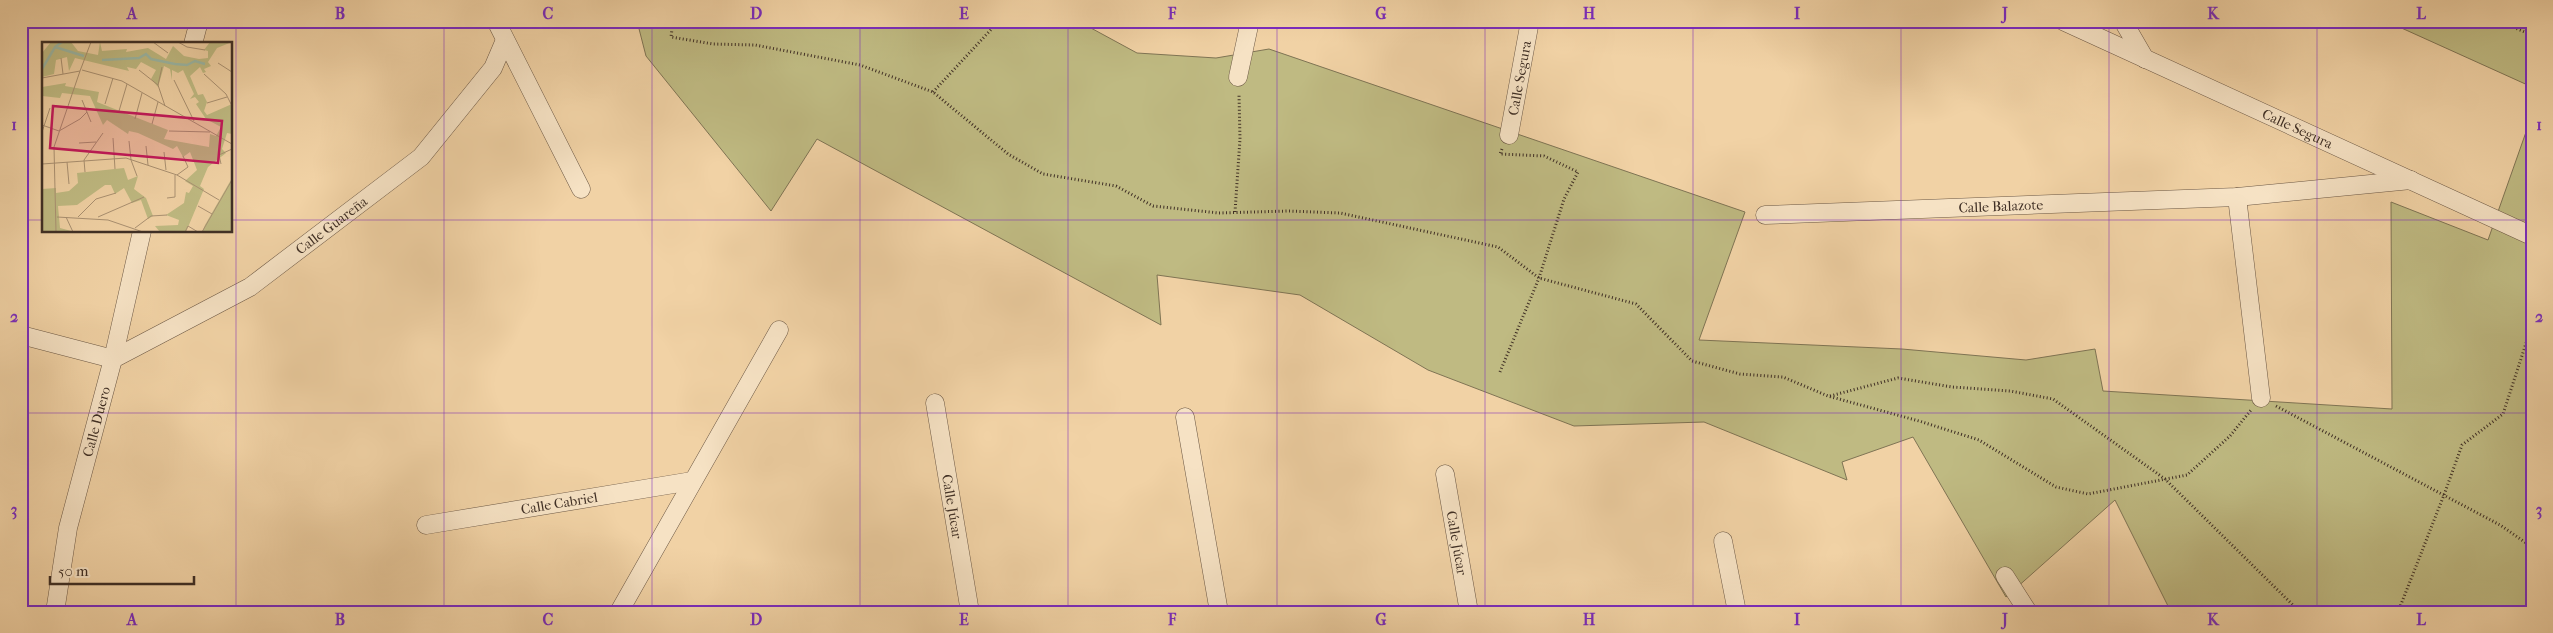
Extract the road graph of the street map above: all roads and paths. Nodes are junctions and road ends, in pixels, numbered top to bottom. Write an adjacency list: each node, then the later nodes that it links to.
1 (199, 21): 12 (street)
2 (496, 21): 11 (street)
3 (673, 21): 15 (path)
4 (999, 21): 15 (path)
5 (1250, 21): 14 (street)
6 (1530, 21): 16 (street, Calle Segura)
7 (2063, 21): 13 (street, Calle Segura)
8 (2123, 21): 13 (street)
9 (2438, 21): 10 (path)
10 (2532, 35)
11 (505, 40): 18 (street); 28 (street, Calle Guareña)
12 (194, 42)
13 (2145, 59): 17 (street, Calle Segura)
14 (1238, 77): 20 (path)
15 (933, 92): 20 (path)
16 (1509, 135): 24 (path)
17 (2411, 180): 19 (street, Calle Balazote); 23 (street, Calle Segura)
18 (581, 189)
19 (2237, 197): 21 (street, Calle Balazote); 31 (street)
20 (1235, 212): 24 (path)
21 (1765, 215)
22 (142, 232): 28 (street, Calle Duero)
23 (2532, 236)
24 (1539, 278): 29 (path); 30 (path)
25 (2532, 325): 37 (path)
26 (779, 330): 36 (street)
27 (21, 335): 28 (street)
28 (113, 360): 42 (street, Calle Duero)
29 (1500, 372)
30 (1828, 396): 35 (path); 35 (path)
31 (2261, 398): 35 (path); 37 (path)
32 (935, 402): 44 (street, Calle Júcar)
33 (1185, 417): 45 (street)
34 (1445, 474): 46 (street, Calle Júcar)
35 (2165, 479): 49 (path)
36 (692, 481): 38 (street, Calle Cabriel); 43 (street)
37 (2444, 495): 40 (path); 50 (path)
38 (426, 525)
39 (1723, 541): 47 (street)
40 (2532, 547)
41 (2005, 576): 48 (street)
42 (55, 612)
43 (619, 612)
44 (970, 612)
45 (1219, 612)
46 (1469, 612)
47 (1737, 612)
48 (2028, 612)
49 (2300, 612)
50 (2398, 612)

